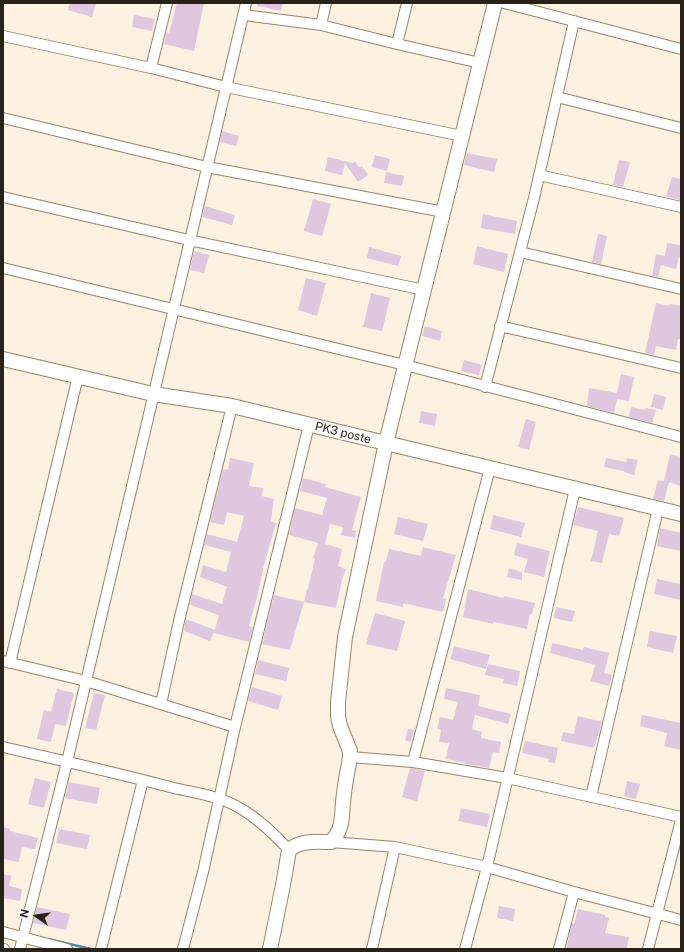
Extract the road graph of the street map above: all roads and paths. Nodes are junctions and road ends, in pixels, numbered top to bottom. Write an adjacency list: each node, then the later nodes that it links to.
1 (167, 3): 14 (street)
2 (246, 3): 7 (street)
3 (326, 3): 9 (street)
4 (407, 3): 11 (street)
5 (495, 3): 13 (street)
6 (504, 3): 8 (street)
7 (244, 15): 9 (street); 15 (street)
8 (574, 21): 12 (street); 16 (street)
9 (320, 25): 11 (street)
10 (3, 36): 14 (street)
11 (397, 44): 13 (street)
12 (681, 48)
13 (480, 63): 19 (street)
14 (151, 68): 15 (street)
15 (226, 87): 19 (street); 20 (street)
16 (557, 97): 18 (street); 21 (street)
17 (3, 118): 20 (street)
18 (681, 128)
19 (462, 136): 24 (street)
20 (207, 167): 24 (street); 25 (street)
21 (539, 175): 23 (street); 26 (street)
22 (3, 197): 25 (street)
23 (681, 207)
24 (444, 212): 29 (street)
25 (189, 240): 29 (street); 30 (street)
26 (520, 252): 28 (street); 31 (street)
27 (3, 268): 30 (street)
28 (681, 289)
29 (424, 290): 33 (street)
30 (173, 308): 33 (street); 37 (street)
31 (500, 326): 34 (street); 36 (street)
32 (3, 359): 35 (street, PK3 poste)
33 (405, 365): 36 (street); 41 (street)
34 (681, 368)
35 (78, 376): 37 (street, PK3 poste); 46 (street)
36 (485, 387): 40 (street)
37 (154, 394): 38 (street, PK3 poste); 47 (street)
38 (232, 406): 39 (street, PK3 poste); 48 (street)
39 (310, 425): 41 (street, PK3 poste); 49 (street)
40 (681, 437)
41 (386, 443): 42 (street, PK3 poste); 51 (street)
42 (490, 468): 43 (street, PK3 poste); 53 (street)
43 (575, 489): 44 (street, PK3 poste); 54 (street)
44 (658, 509): 45 (street, PK3 poste); 56 (street)
45 (681, 514)
46 (6, 662): 47 (street)
47 (86, 681): 48 (street); 52 (street)
48 (161, 704): 49 (street)
49 (235, 727): 57 (street)
50 (3, 746): 52 (street)
51 (350, 757): 53 (street); 59 (street)
52 (67, 762): 55 (street); 67 (street)
53 (413, 762): 54 (street)
54 (507, 778): 56 (street); 62 (street)
55 (143, 780): 57 (street); 70 (street)
56 (591, 797): 58 (street)
57 (219, 799): 61 (street); 71 (street)
58 (681, 819): 64 (street)
59 (331, 842): 60 (street); 61 (street)
60 (395, 848): 62 (street); 73 (street)
61 (289, 850): 72 (street)
62 (487, 867): 63 (street); 74 (street)
63 (574, 892): 64 (street); 75 (street)
64 (657, 913): 65 (street); 76 (street)
65 (681, 920)
66 (3, 932): 67 (street)
67 (23, 937): 68 (street); 69 (street)
68 (20, 949)
69 (66, 949)
70 (101, 949)
71 (183, 949)
72 (270, 949)
73 (372, 949)
74 (465, 949)
75 (559, 949)
76 (648, 949)

